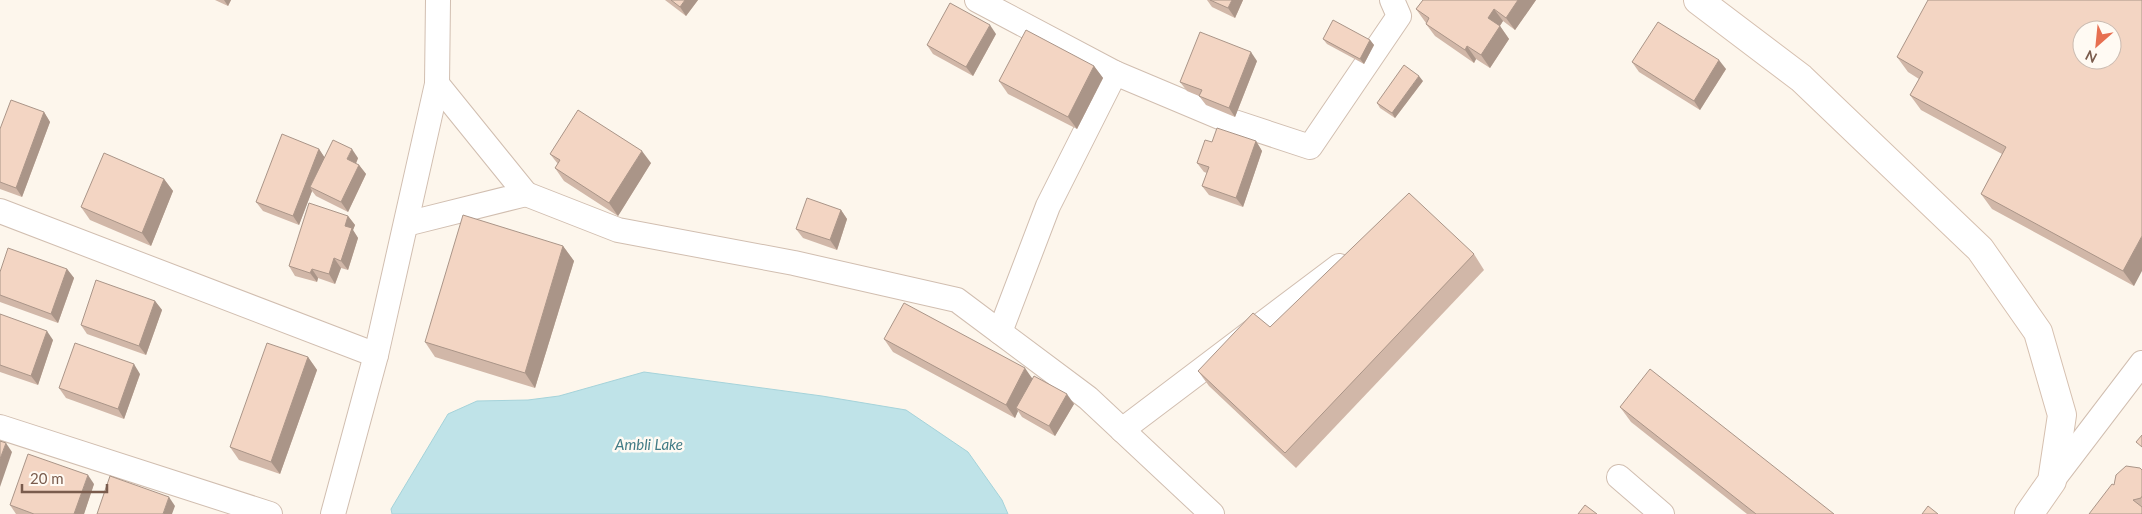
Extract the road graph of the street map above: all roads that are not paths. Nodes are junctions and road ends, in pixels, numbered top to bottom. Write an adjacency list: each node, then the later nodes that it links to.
1 (438, 0): 6 (street)
2 (977, 0): 5 (street)
3 (1392, 0): 5 (street)
4 (1698, 0): 17 (street)
5 (1115, 73): 11 (street)
6 (437, 84): 7 (street); 9 (street)
7 (526, 194): 9 (street); 11 (street)
8 (0, 211): 12 (street)
9 (406, 224): 12 (street)
10 (1353, 252): 15 (street)
11 (1000, 332): 15 (street)
12 (376, 355): 19 (street)
13 (2142, 363): 17 (street)
14 (0, 427): 18 (street)
15 (1122, 430): 20 (street)
16 (1619, 477): 21 (street)
17 (2052, 481): 22 (street)
18 (270, 514)
19 (333, 514)
20 (1212, 514)
21 (1662, 514)
22 (2029, 514)

